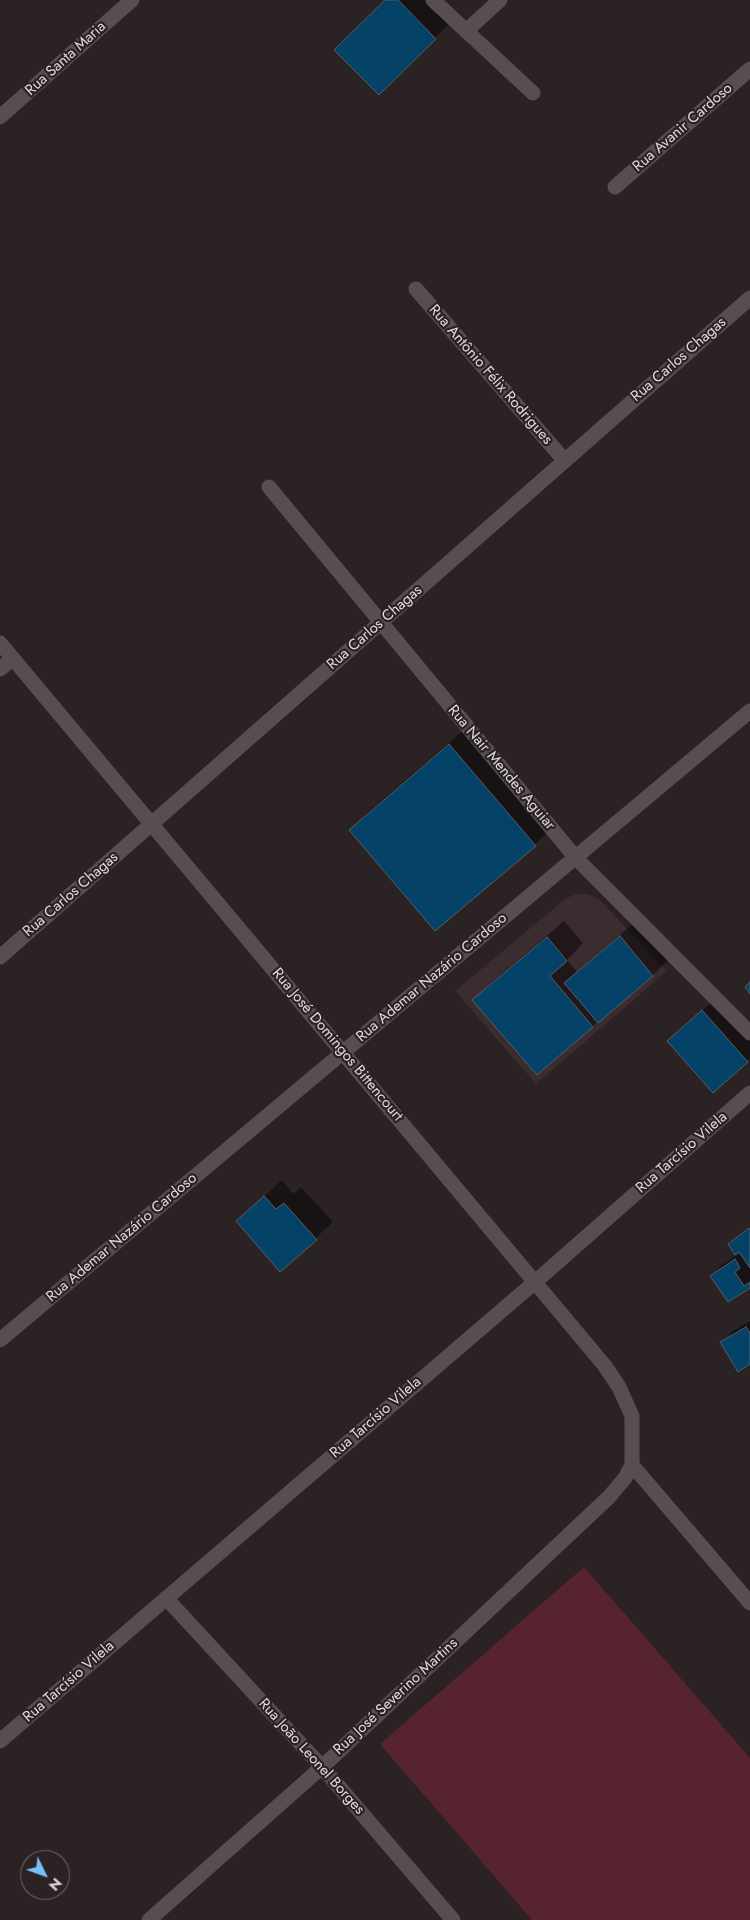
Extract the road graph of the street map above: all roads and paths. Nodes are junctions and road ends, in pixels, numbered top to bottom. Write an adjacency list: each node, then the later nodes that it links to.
1 (132, 0): 7 (street, Rua Santa Maria)
2 (433, 0): 4 (street)
3 (500, 0): 4 (street)
4 (466, 31): 6 (street)
5 (750, 69): 8 (street, Rua Avanir Cardoso)
6 (533, 93)
7 (0, 117)
8 (615, 187)
9 (416, 290): 11 (street, Rua Antônio Félix Rodrigues)
10 (750, 298): 11 (street, Rua Carlos Chagas)
11 (565, 461): 13 (street, Rua Carlos Chagas)
12 (269, 487): 13 (street, Rua Nair Mendes Aguiar)
13 (381, 622): 18 (street, Rua Carlos Chagas); 19 (street, Rua Nair Mendes Aguiar)
14 (0, 643): 15 (street, Rua José Domingos Bittencourt)
15 (13, 658): 16 (street); 18 (street, Rua José Domingos Bittencourt)
16 (0, 669)
17 (750, 712): 19 (street, Rua Ademar Nazário Cardoso)
18 (152, 824): 20 (street, Rua Carlos Chagas); 22 (street, Rua José Domingos Bittencourt)
19 (576, 858): 21 (street, Rua Nair Mendes Aguiar); 22 (street, Rua Ademar Nazário Cardoso)
20 (0, 957)
21 (750, 1033)
22 (343, 1053): 24 (street, Rua José Domingos Bittencourt); 25 (street, Rua Ademar Nazário Cardoso)
23 (750, 1093): 24 (street, Rua Tarcísio Vilela)
24 (535, 1282): 26 (street, Rua José Domingos Bittencourt); 27 (street, Rua Tarcísio Vilela)
25 (0, 1340)
26 (632, 1465): 28 (street); 30 (street, Rua José Severino Martins)
27 (166, 1598): 29 (street, Rua Tarcísio Vilela); 30 (street, Rua João Leonel Borges)
28 (750, 1603)
29 (0, 1741)
30 (322, 1767): 31 (street, Rua José Severino Martins); 32 (street, Rua João Leonel Borges)
31 (149, 1920)
32 (453, 1920)

